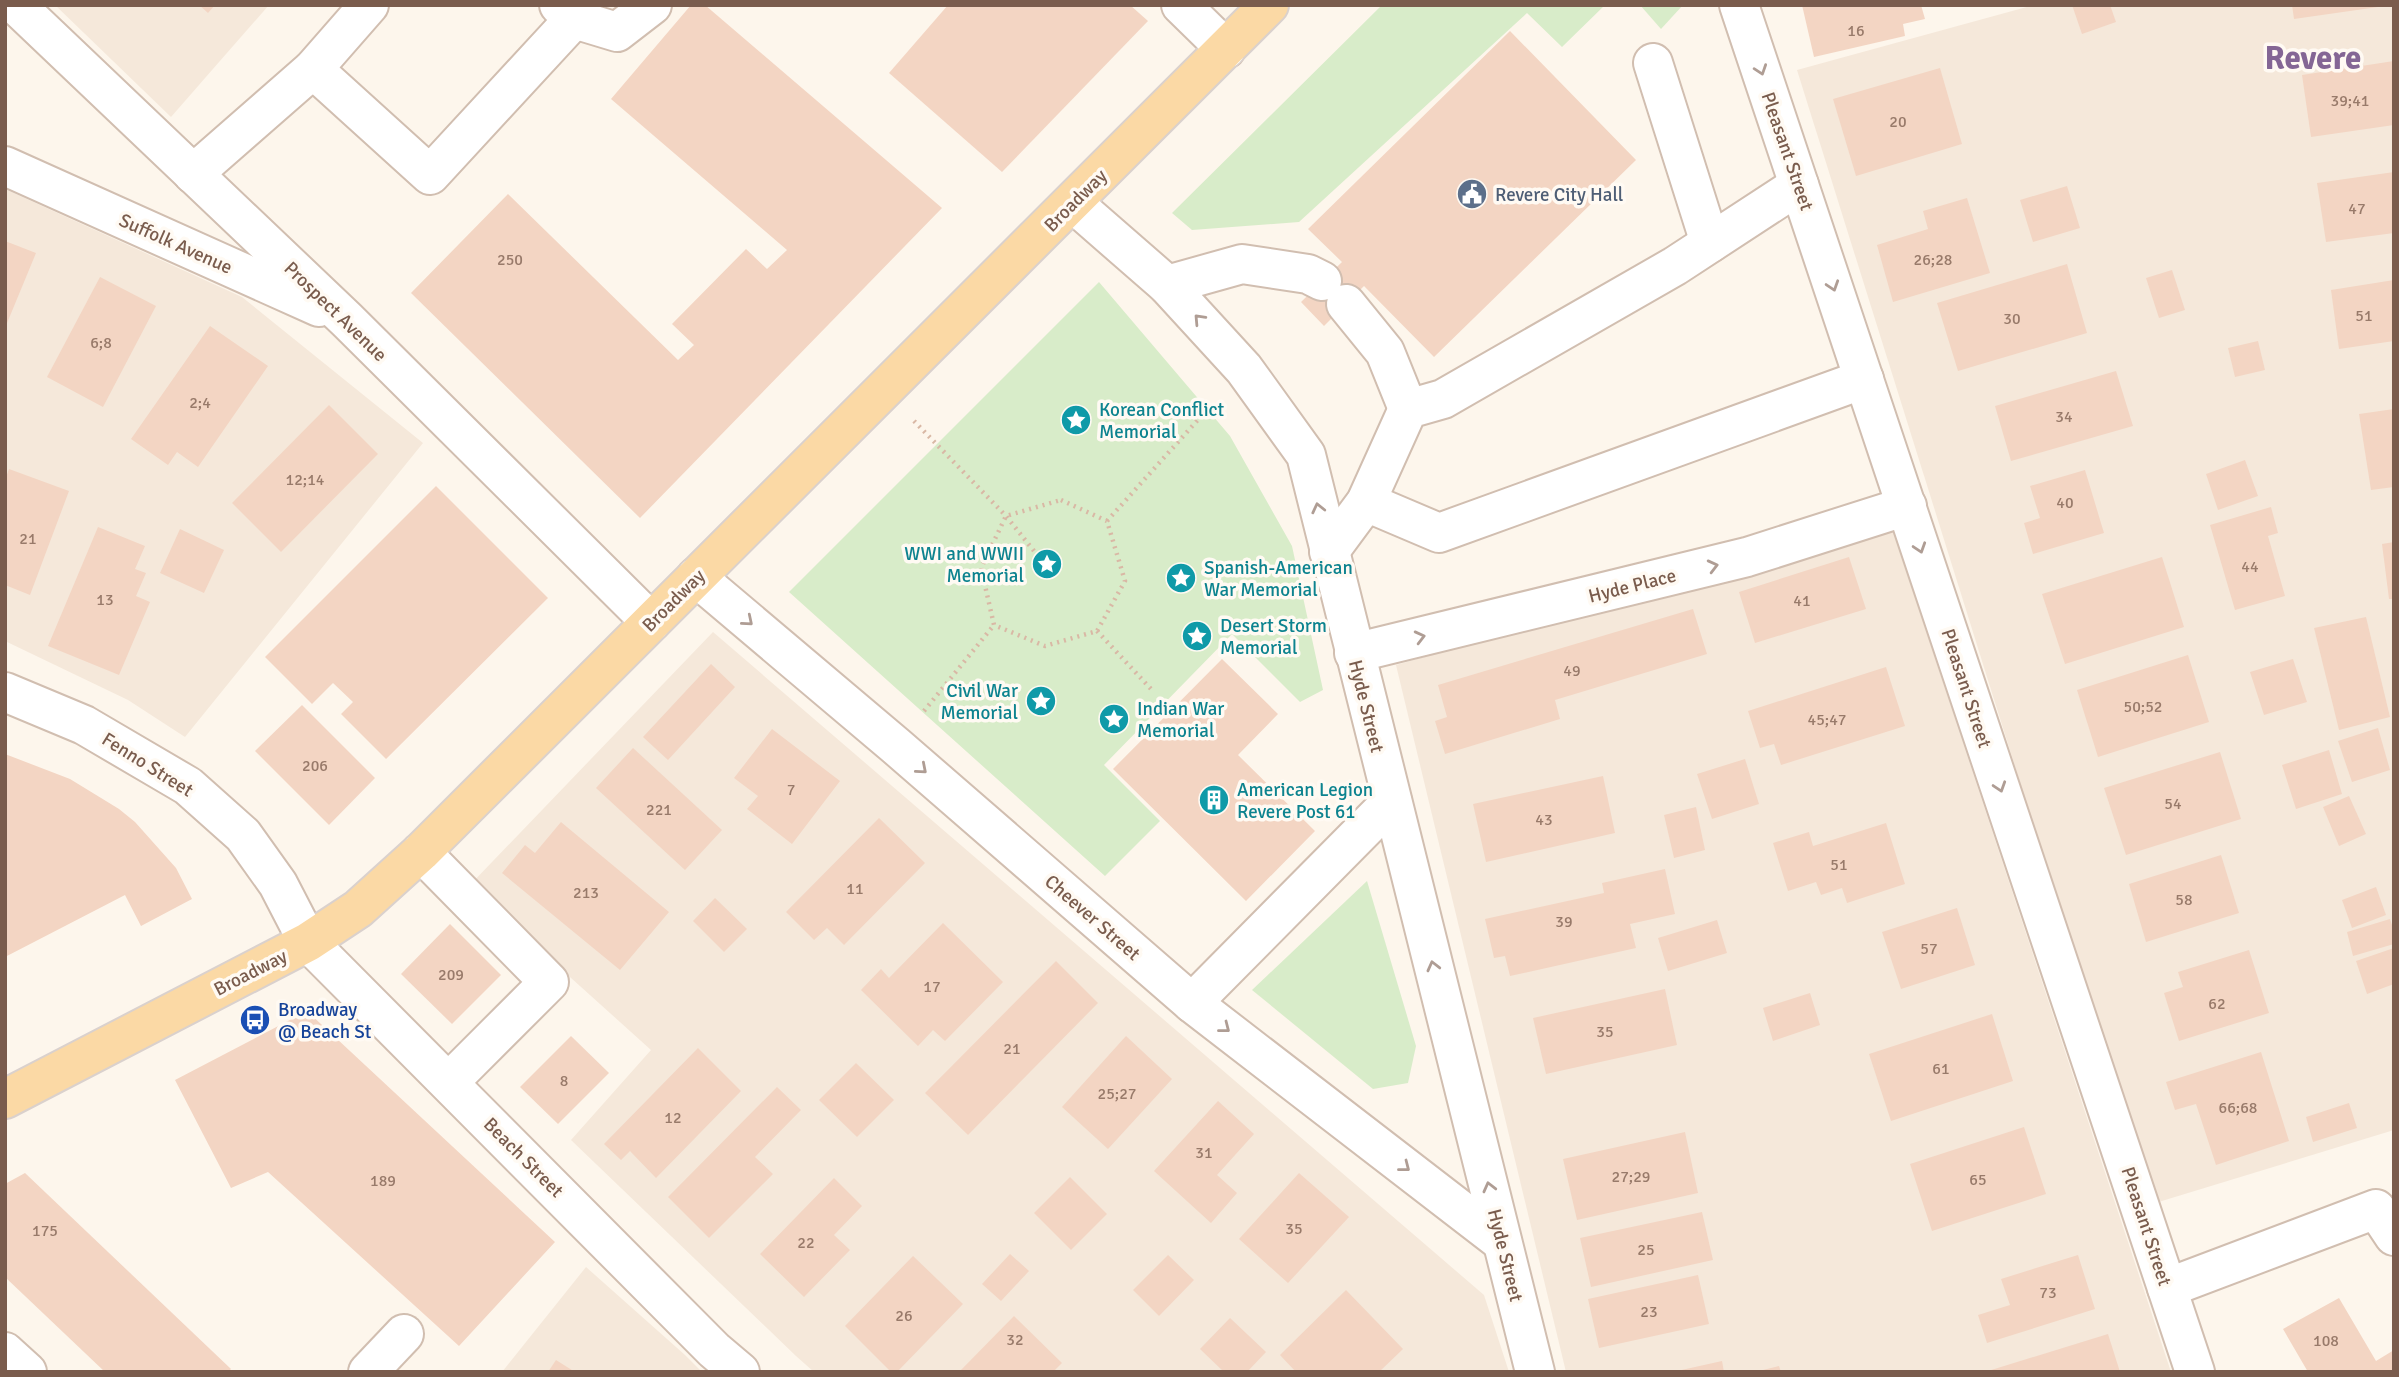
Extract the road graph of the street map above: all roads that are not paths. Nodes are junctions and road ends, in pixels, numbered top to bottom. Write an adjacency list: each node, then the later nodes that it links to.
1 (16, 5): 12 (street, Prospect Avenue)
2 (369, 5): 10 (street)
3 (652, 5): 7 (street)
4 (1181, 5): 8 (street)
5 (1269, 5): 8 (main road, Broadway)
6 (1739, 5): 13 (street, Pleasant Street, one-way to 13)
7 (566, 12): 10 (street)
8 (1226, 49): 14 (main road, Broadway)
9 (1653, 63): 15 (street)
10 (313, 69): 12 (street)
11 (5, 166): 17 (street, Suffolk Avenue)
12 (193, 174): 17 (street, Prospect Avenue)
13 (1799, 185): 15 (street); 18 (street, Pleasant Street, one-way to 18)
14 (1073, 203): 16 (street, Hyde Street); 23 (main road, Broadway)
15 (1710, 243): 19 (street)
16 (1167, 285): 19 (street); 22 (street, Hyde Street, one-way to 16)
17 (346, 320): 24 (street, Prospect Avenue)
18 (1864, 379): 20 (street); 21 (street, Pleasant Street)
19 (1408, 409): 20 (street)
20 (1366, 502): 22 (street)
21 (1906, 506): 25 (street, Hyde Place, one-way to 21); 35 (street, Pleasant Street, one-way to 35)
22 (1329, 552): 25 (street, Hyde Street)
23 (696, 577): 24 (main road, Broadway); 30 (street, Cheever Street, one-way to 30)
24 (651, 622): 28 (main road, Broadway)
25 (1354, 653): 27 (street, Hyde Street)
26 (5, 692): 29 (street, Fenno Street)
27 (1392, 802): 30 (street); 34 (street, Hyde Street, one-way to 27)
28 (421, 852): 29 (main road, Broadway); 31 (street)
29 (308, 942): 31 (street, Beach Street); 32 (main road, Broadway)
30 (1192, 1003): 34 (street, Cheever Street, one-way to 34)
31 (449, 1082): 38 (street, Beach Street)
32 (5, 1099)
33 (2394, 1237): 35 (street)
34 (1503, 1242): 41 (street, Hyde Street)
35 (2167, 1288): 42 (street, Pleasant Street)
36 (404, 1335): 40 (street)
37 (5, 1352): 39 (street)
38 (718, 1364)
39 (27, 1372)
40 (368, 1372)
41 (1535, 1372)
42 (2195, 1372)

